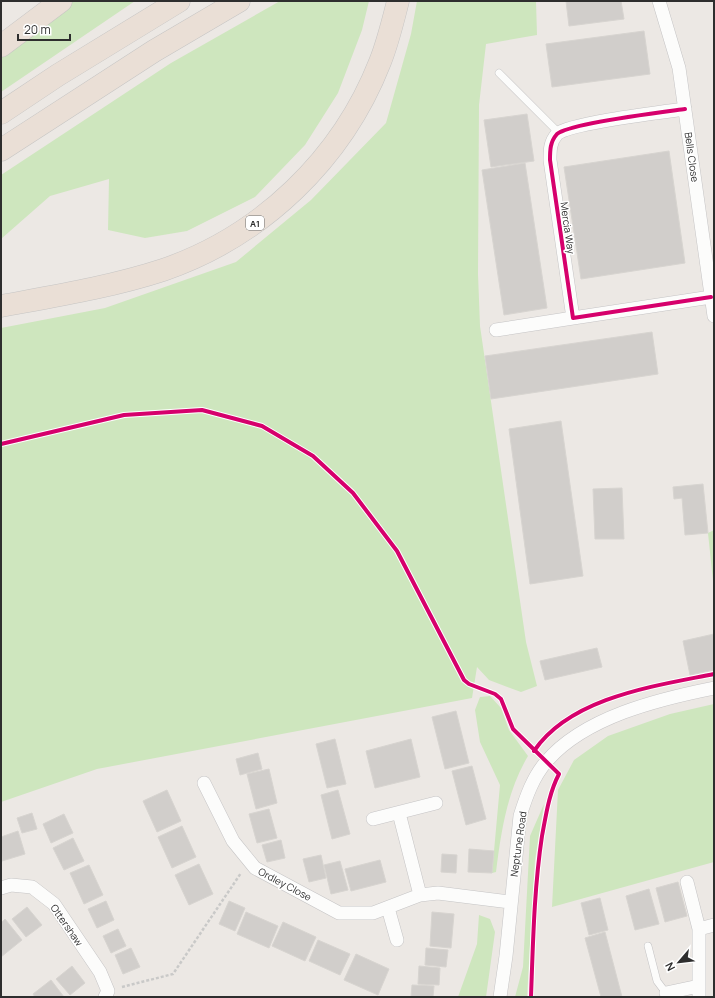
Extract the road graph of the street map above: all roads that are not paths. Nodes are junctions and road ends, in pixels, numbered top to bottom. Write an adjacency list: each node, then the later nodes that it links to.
1 (61, 1): 6 (highway)
2 (179, 1): 9 (highway)
3 (239, 1): 11 (highway)
4 (398, 1): 13 (highway, A1)
5 (659, 1): 8 (street, Bells Close)
6 (1, 46)
7 (499, 72): 10 (lane)
8 (685, 109): 10 (street); 12 (street, Bells Close)
9 (1, 113)
10 (559, 133): 15 (street, Mercia Way)
11 (1, 150)
12 (711, 297): 14 (street, Bells Close); 15 (street)
13 (1, 306)
14 (714, 316)
15 (573, 318): 16 (street)
16 (496, 330)
17 (714, 688): 25 (street, Neptune Road)
18 (204, 783): 26 (street, Ordley Close)
19 (436, 803): 20 (street)
20 (399, 813): 21 (street); 24 (street)
21 (373, 819)
22 (686, 882): 28 (street)
23 (1, 888): 33 (street, Ottershaw)
24 (420, 895): 25 (street, Ordley Close); 26 (street, Ordley Close)
25 (510, 902): 34 (street, Neptune Road)
26 (388, 908): 29 (street)
27 (714, 925): 28 (street)
28 (699, 929): 31 (street)
29 (397, 940)
30 (648, 946): 32 (lane)
31 (699, 991): 32 (street)
32 (666, 993)
33 (106, 994)
34 (500, 997)

